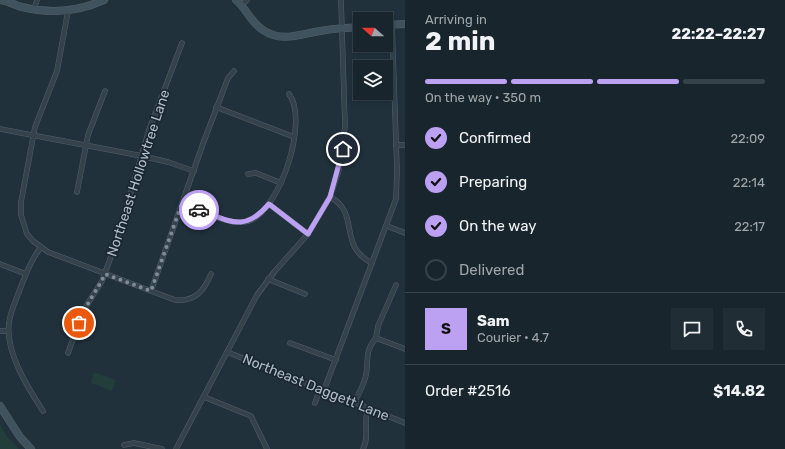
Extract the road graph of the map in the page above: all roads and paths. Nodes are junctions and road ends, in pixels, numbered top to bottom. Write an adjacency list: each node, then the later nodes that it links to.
1 (2, 0): 6 (street)
2 (37, 0): 6 (street)
3 (104, 0): 7 (street)
4 (341, 0): 11 (street)
5 (242, 2): 11 (street)
6 (34, 9): 7 (street)
7 (68, 11): 19 (street)
8 (405, 24): 9 (street)
9 (393, 25)
10 (353, 27): 11 (street)
11 (342, 28): 29 (street)
12 (182, 43): 24 (street, Northeast Hollowtree Lane)
13 (391, 52): 22 (street)
14 (234, 71): 17 (street)
15 (104, 91): 23 (street)
16 (289, 94): 20 (street)
17 (216, 107): 20 (street); 25 (street)
18 (0, 129): 19 (street)
19 (33, 135): 23 (street); 35 (street)
20 (294, 137): 27 (street)
21 (405, 144): 22 (street)
22 (396, 145): 32 (street)
23 (86, 146): 24 (street); 28 (street)
24 (142, 156): 25 (street); 39 (street, Northeast Hollowtree Lane)
25 (194, 171): 30 (street)
26 (248, 174): 27 (street)
27 (281, 183): 31 (street)
28 (77, 192)
29 (330, 197): 34 (street); 36 (street)
30 (182, 203): 31 (street); 43 (street)
31 (269, 204): 34 (street)
32 (387, 226): 33 (street); 36 (street)
33 (405, 232)
34 (308, 234): 41 (street)
35 (41, 247): 38 (street); 39 (street)
36 (372, 263): 54 (street)
37 (0, 264): 38 (street)
38 (26, 274): 48 (street)
39 (105, 274): 43 (street); 46 (street, Northeast Hollowtree Lane)
40 (211, 274): 43 (street)
41 (268, 279): 44 (street); 52 (street)
42 (396, 285): 49 (street)
43 (151, 291)
44 (305, 294)
45 (68, 318): 46 (street)
46 (79, 323): 53 (street, Northeast Hollowtree Lane)
47 (0, 331): 48 (street)
48 (8, 331): 61 (street)
49 (376, 338): 51 (street); 57 (street)
50 (290, 343): 54 (street)
51 (405, 349)
52 (228, 352): 55 (street, Northeast Daggett Lane); 56 (street)
53 (68, 354)
54 (336, 360): 55 (street)
55 (322, 389): 57 (street, Northeast Daggett Lane); 58 (street)
56 (204, 397): 66 (street); 67 (street)
57 (354, 402): 60 (street, Northeast Daggett Lane)
58 (314, 403)
59 (0, 406): 64 (street)
60 (368, 408): 62 (street, Northeast Daggett Lane); 68 (street)
61 (43, 411)
62 (405, 423)
63 (124, 445): 65 (street)
64 (31, 449)
65 (162, 449)
66 (176, 449)
67 (267, 449)
68 (363, 449)

